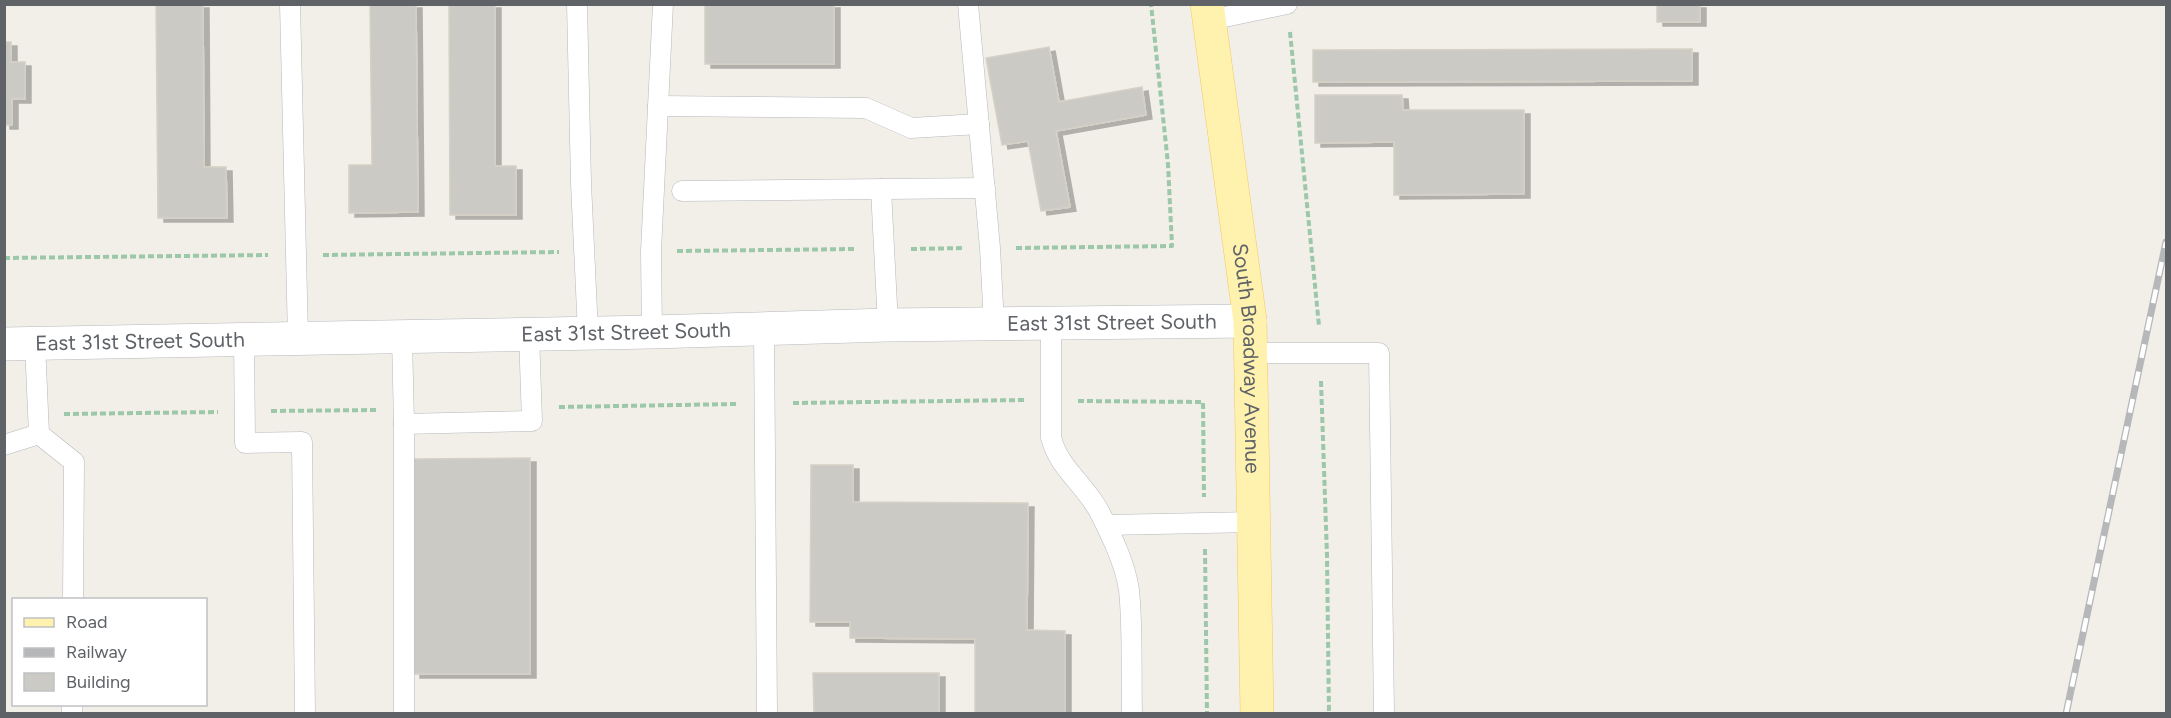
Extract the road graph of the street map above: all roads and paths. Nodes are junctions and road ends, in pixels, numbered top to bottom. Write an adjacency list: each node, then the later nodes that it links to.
1 (290, 4): 23 (lane)
2 (577, 4): 20 (lane)
3 (663, 4): 8 (lane)
4 (968, 4): 9 (lane)
5 (1151, 4): 13 (path)
6 (1287, 4): 7 (lane)
7 (1208, 12): 14 (main road, South Broadway Avenue)
8 (658, 106): 9 (lane); 19 (lane)
9 (979, 124): 10 (lane)
10 (985, 188): 11 (lane); 17 (lane)
11 (881, 189): 12 (lane); 16 (lane)
12 (682, 191)
13 (1172, 246)
14 (1250, 321): 15 (street, East 31st Street South); 26 (main road, South Broadway Avenue)
15 (1051, 322): 17 (street, East 31st Street South); 27 (lane)
16 (888, 325): 17 (street, East 31st Street South); 18 (street, East 31st Street South)
17 (994, 325)
18 (764, 329): 19 (street, East 31st Street South); 28 (lane)
19 (652, 332): 20 (street, East 31st Street South)
20 (588, 333): 21 (street, East 31st Street South)
21 (529, 334): 22 (street, East 31st Street South); 29 (lane)
22 (402, 337): 23 (street, East 31st Street South); 32 (lane)
23 (298, 338): 24 (street, East 31st Street South)
24 (244, 339): 25 (street, East 31st Street South); 30 (lane)
25 (20, 344): 31 (lane)
26 (1250, 353): 35 (main road, South Broadway Avenue); 45 (lane)
27 (1050, 401): 28 (path); 36 (path); 37 (lane)
28 (764, 404): 29 (path); 41 (lane)
29 (531, 407): 32 (lane)
30 (245, 412): 31 (path); 32 (path); 39 (lane)
31 (39, 415): 33 (lane)
32 (404, 417): 40 (lane)
33 (39, 434): 34 (lane); 38 (lane)
34 (4, 445)
35 (1254, 522): 36 (lane); 44 (main road, South Broadway Avenue)
36 (1204, 523): 37 (lane); 43 (path)
37 (1107, 525): 42 (lane)
38 (73, 598)
39 (305, 714)
40 (404, 714)
41 (767, 714)
42 (1132, 714)
43 (1207, 714)
44 (1257, 714)
45 (1384, 714)

